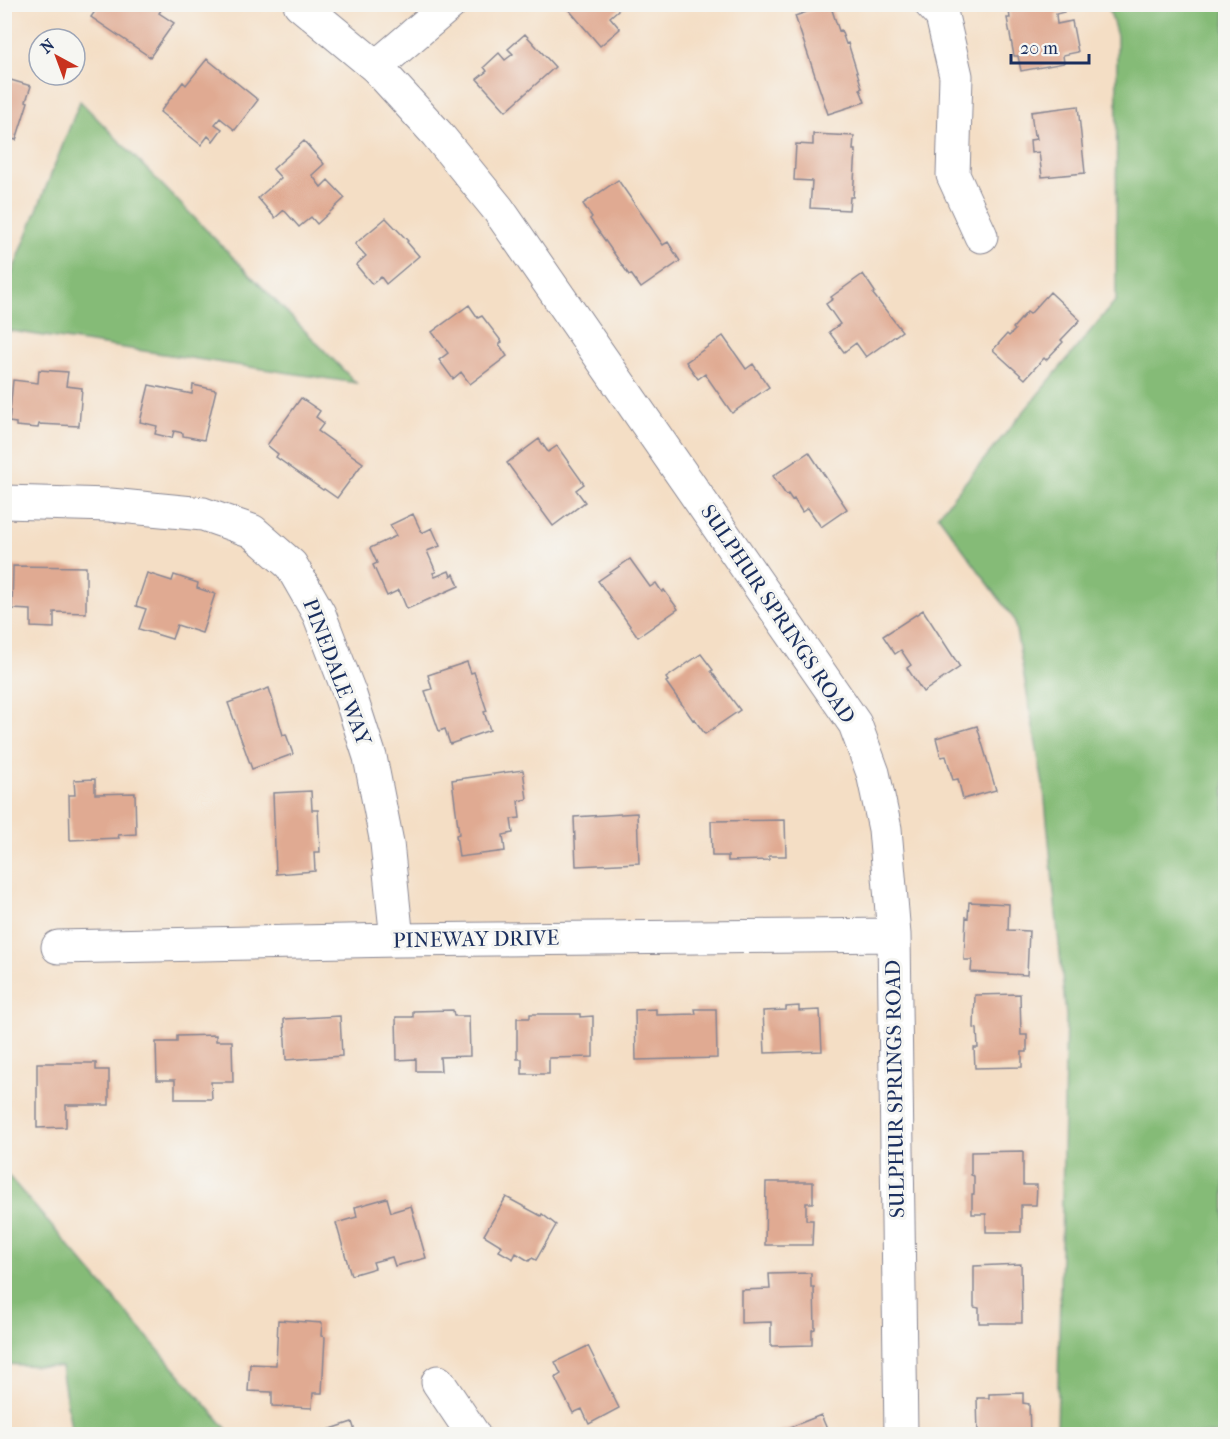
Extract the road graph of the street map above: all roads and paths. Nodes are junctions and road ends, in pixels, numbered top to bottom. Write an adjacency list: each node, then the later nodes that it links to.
1 (300, 4): 4 (street, SULPHUR SPRINGS ROAD)
2 (450, 4): 4 (street)
3 (932, 4): 5 (street)
4 (376, 67): 7 (street, SULPHUR SPRINGS ROAD)
5 (981, 236)
6 (4, 502): 8 (street, PINEDALE WAY)
7 (894, 935): 8 (street, PINEWAY DRIVE); 12 (street, SULPHUR SPRINGS ROAD)
8 (397, 940): 9 (street, PINEWAY DRIVE)
9 (58, 947)
10 (438, 1382): 11 (street)
11 (473, 1434)
12 (901, 1434)

